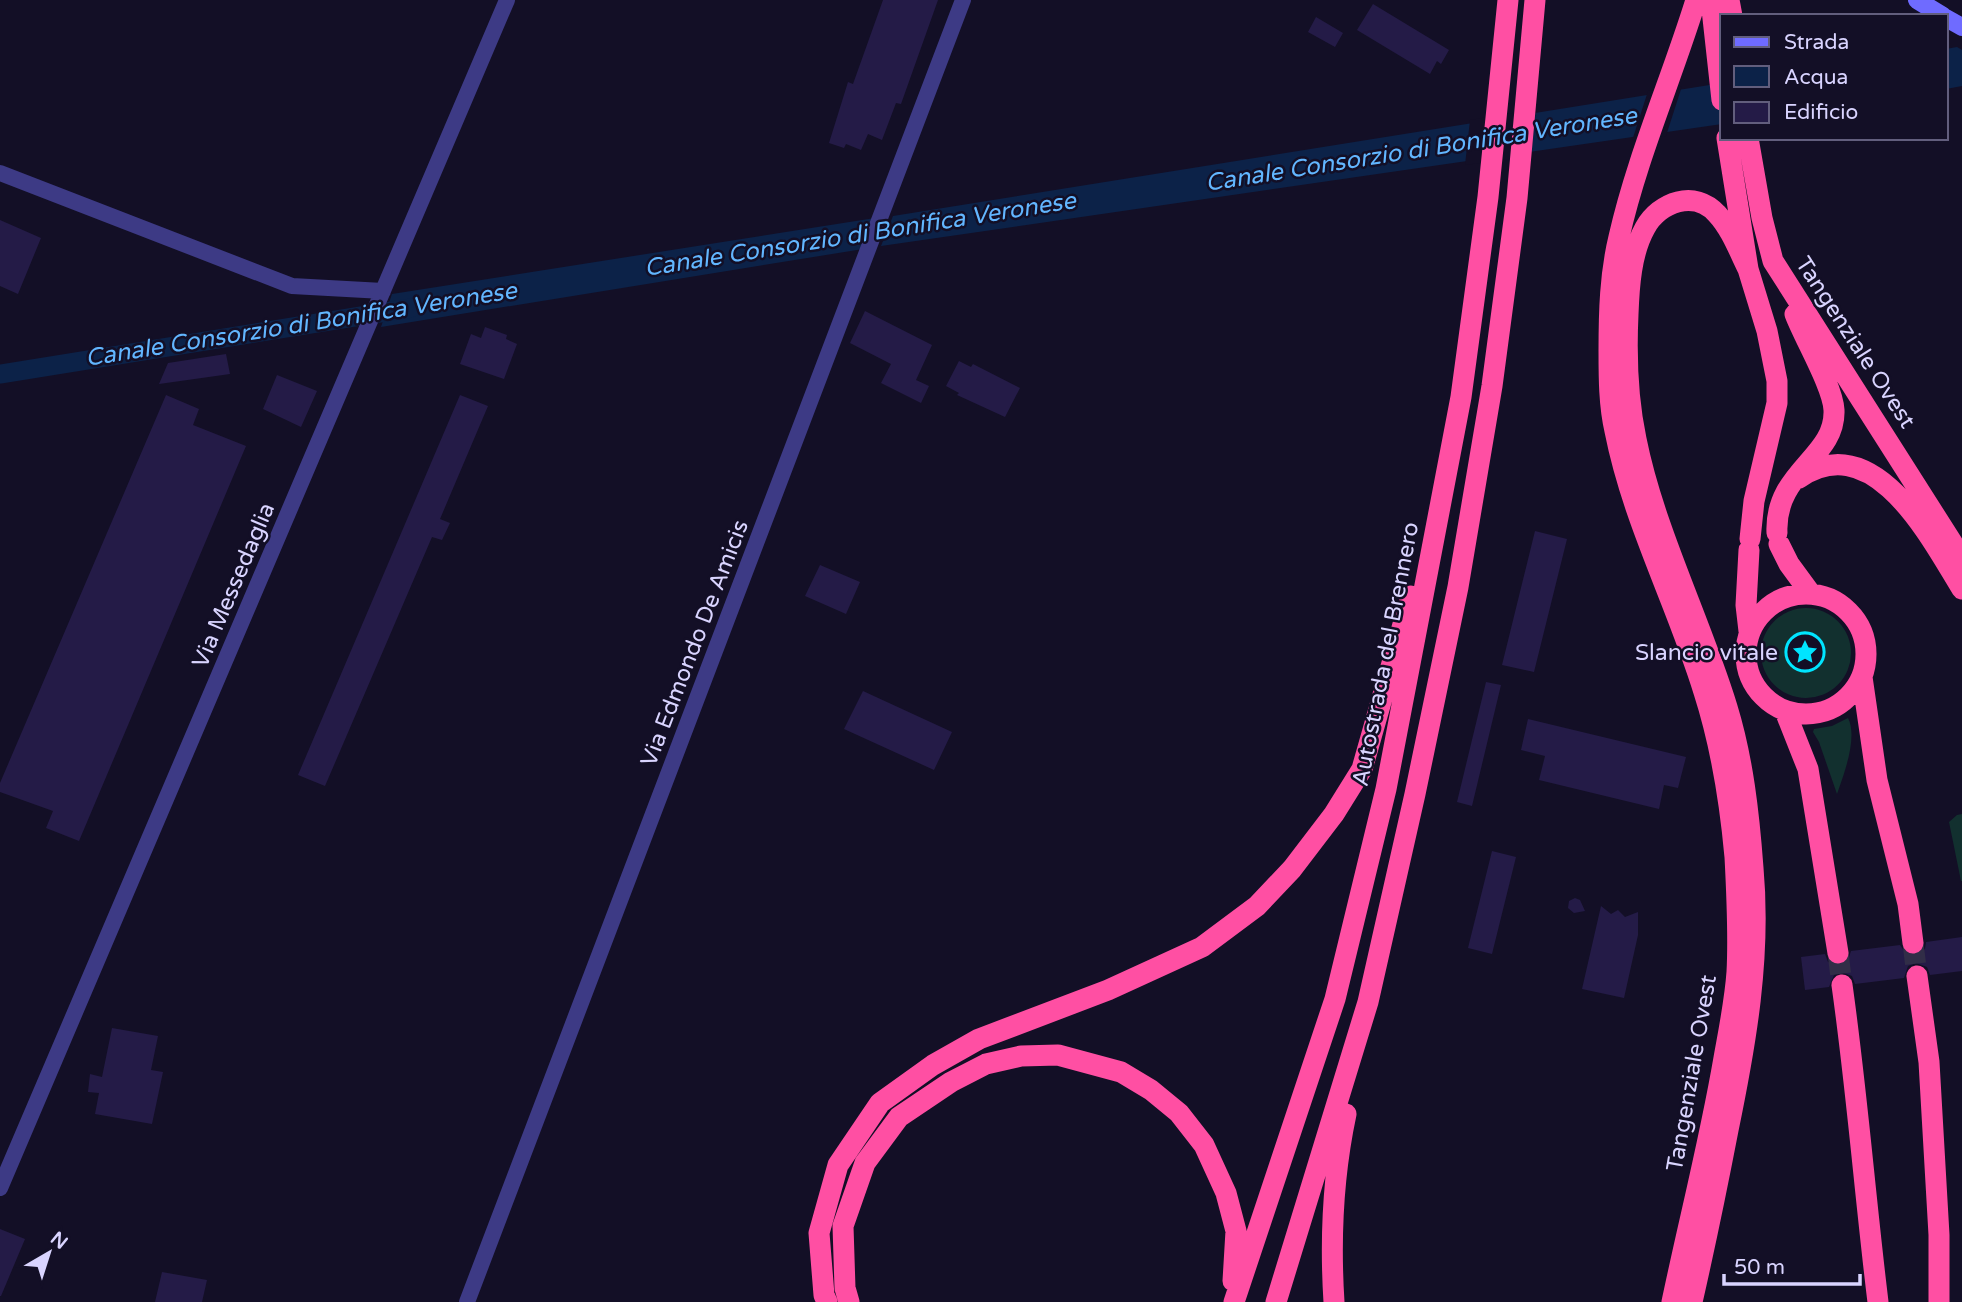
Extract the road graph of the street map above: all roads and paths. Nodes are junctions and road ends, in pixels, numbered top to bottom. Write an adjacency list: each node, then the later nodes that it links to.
1 (507, 0): 14 (street, Via Messedaglia)
2 (963, 0): 31 (street, Via Edmondo De Amicis)
3 (1508, 0): 15 (highway, Autostrada del Brennero)
4 (1535, 0): 27 (highway)
5 (1696, 0): 38 (highway, Tangenziale Ovest)
6 (1711, 0): 9 (highway)
7 (1917, 0): 8 (main road)
8 (1940, 14)
9 (1720, 82)
10 (1738, 145): 12 (highway, Tangenziale Ovest); 13 (highway)
11 (0, 173): 14 (street)
12 (1773, 261): 16 (highway); 17 (highway, Tangenziale Ovest)
13 (1748, 269): 20 (highway); 39 (highway)
14 (383, 291): 28 (street, Via Messedaglia)
15 (1461, 397): 32 (highway); 35 (highway, Autostrada del Brennero)
16 (1788, 485): 18 (highway); 19 (highway)
17 (1962, 558)
18 (1962, 589)
19 (1811, 594): 20 (highway); 21 (highway)
20 (1749, 631): 22 (highway)
21 (1862, 677): 22 (highway); 23 (highway)
22 (1785, 711): 24 (highway)
23 (1913, 943)
24 (1838, 953)
25 (1917, 976): 30 (highway)
26 (1842, 985): 29 (highway)
27 (1368, 1002): 36 (highway); 37 (highway)
28 (0, 1188)
29 (1866, 1199): 40 (highway); 41 (highway)
30 (1939, 1235): 42 (highway); 43 (highway)
31 (467, 1302)
32 (827, 1302)
33 (849, 1302): 34 (highway)
34 (1227, 1302)
35 (1234, 1302)
36 (1276, 1302)
37 (1334, 1302)
38 (1672, 1302)
39 (1692, 1302)
40 (1867, 1302)
41 (1878, 1302)
42 (1924, 1302)
43 (1939, 1302)

